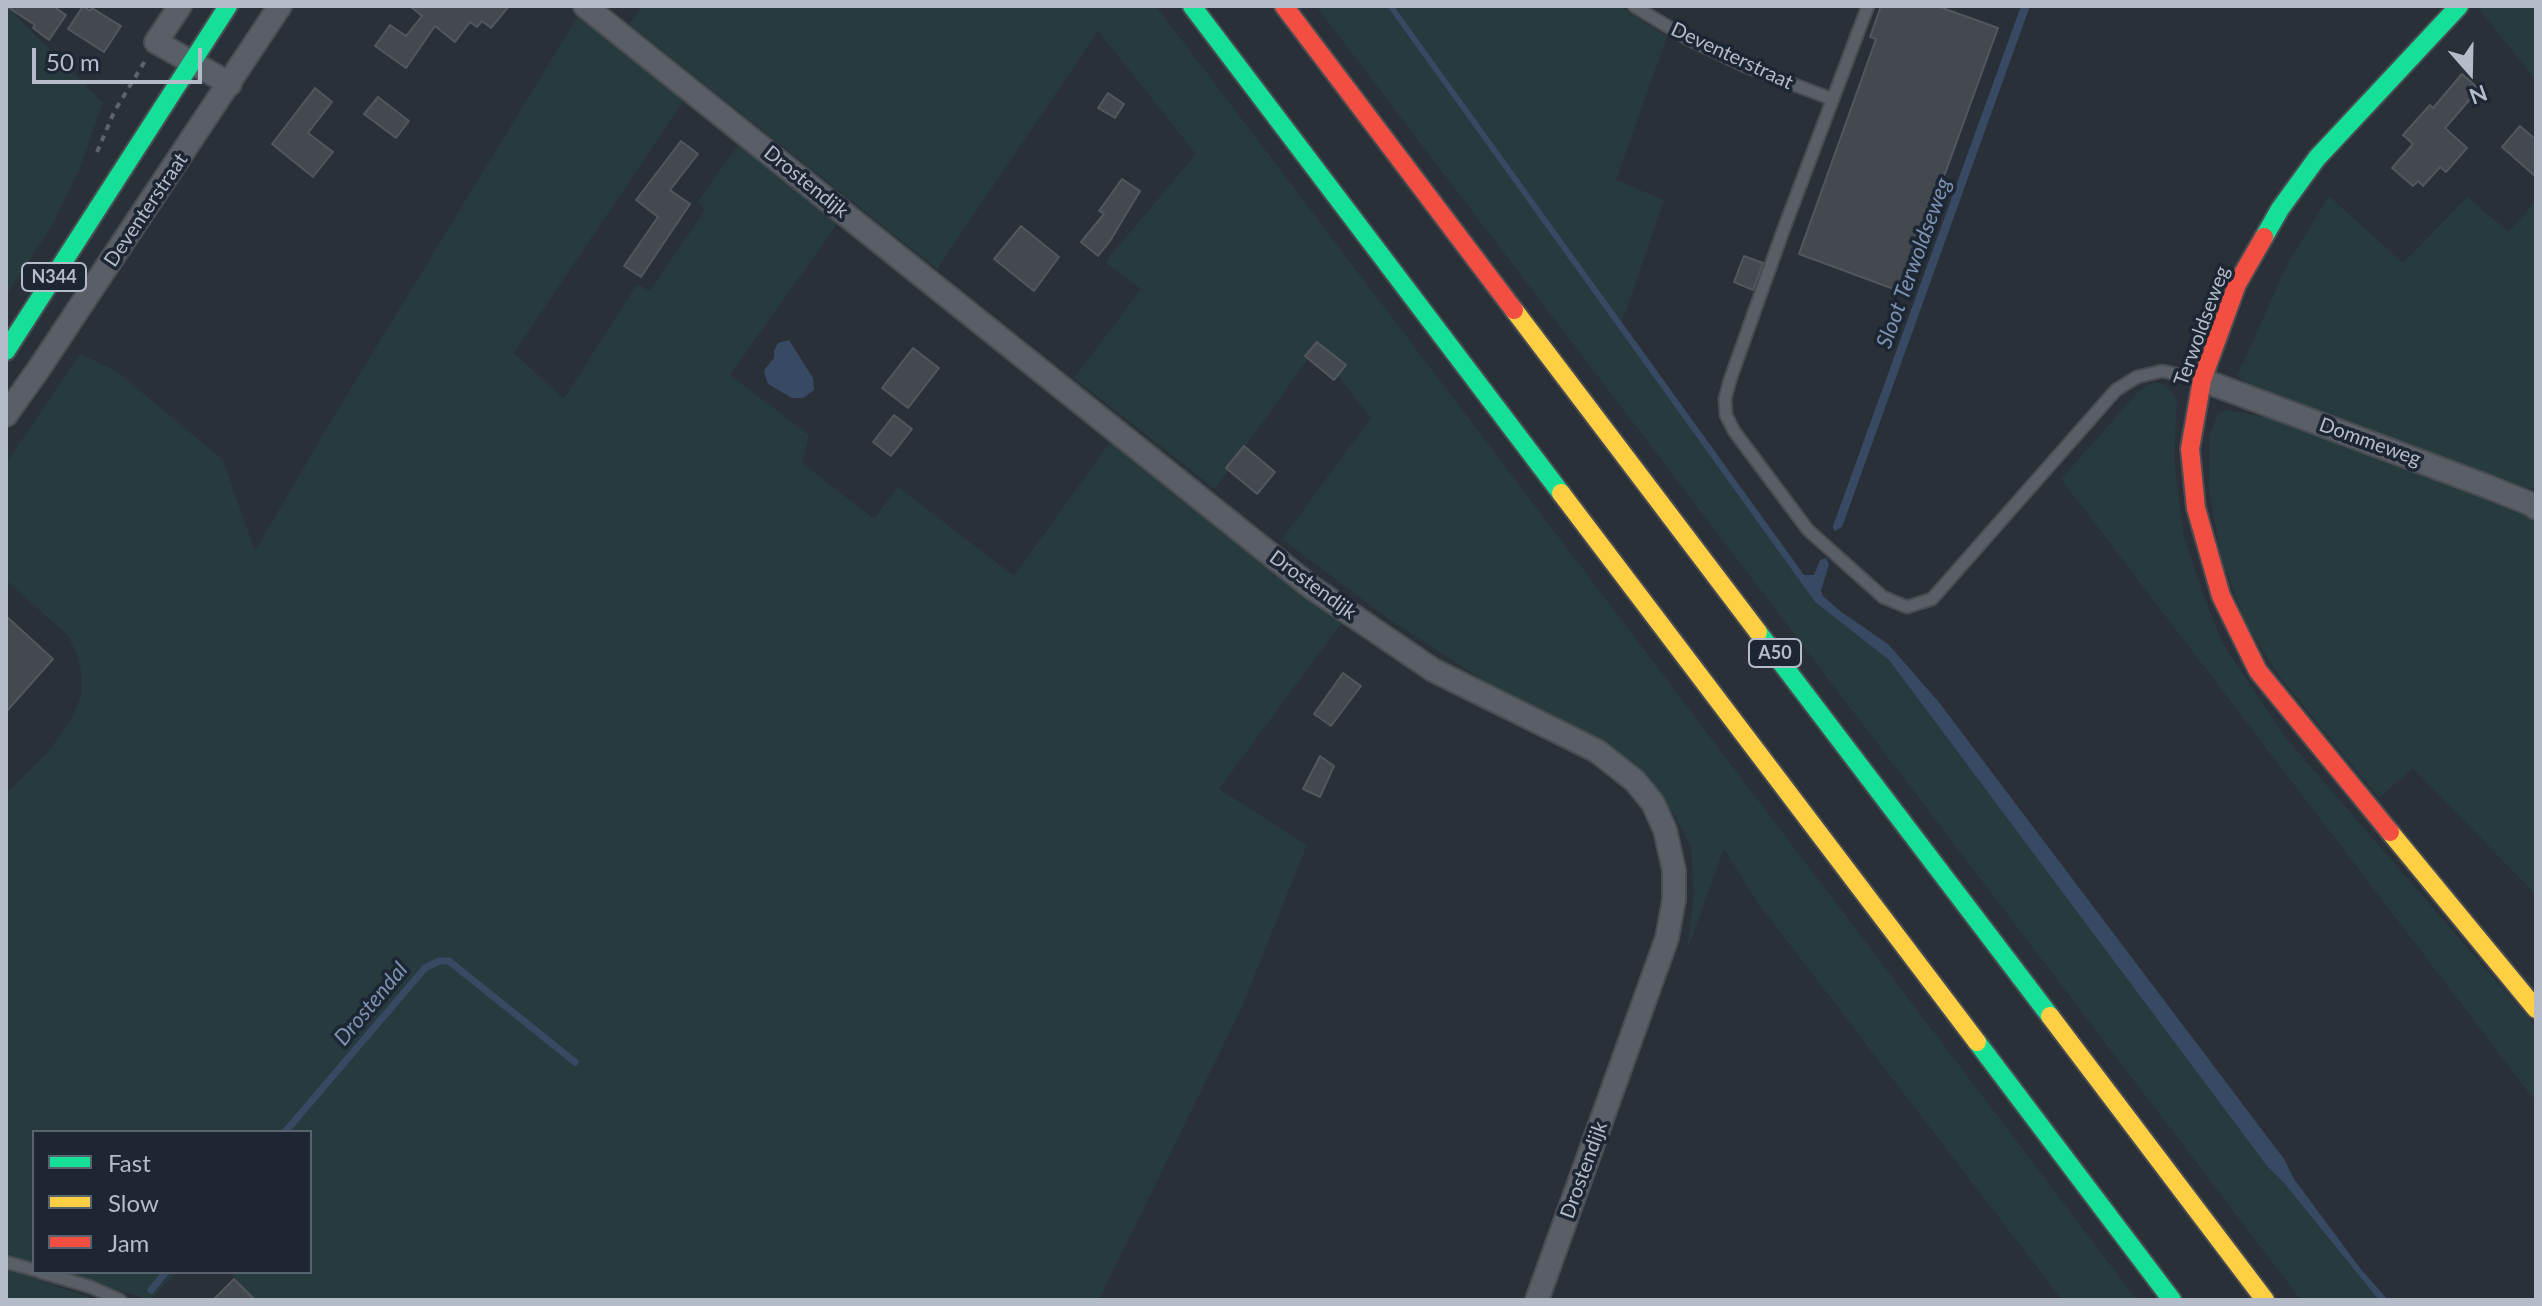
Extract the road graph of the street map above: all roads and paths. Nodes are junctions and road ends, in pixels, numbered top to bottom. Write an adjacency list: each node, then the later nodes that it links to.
1 (180, 6): 10 (street)
2 (228, 6): 10 (main road, Deventerstraat / N344)
3 (280, 6): 11 (street, Deventerstraat)
4 (585, 6): 22 (street, Drostendijk)
5 (1192, 6): 23 (main road)
6 (1284, 6): 24 (main road, A50)
7 (1634, 6): 12 (lane, Deventerstraat)
8 (1868, 6): 12 (lane)
9 (2459, 6): 14 (main road, Terwoldseweg)
10 (192, 62): 11 (street); 13 (main road, Deventerstraat / N344)
11 (230, 84): 15 (street, Deventerstraat)
12 (1832, 99): 14 (lane)
13 (6, 351)
14 (2202, 380): 16 (street, Dommeweg); 17 (main road, Terwoldseweg)
15 (6, 415)
16 (2536, 508)
17 (2536, 1009)
18 (6, 1262): 19 (lane)
19 (32, 1269)
20 (47, 1274): 21 (lane)
21 (120, 1300)
22 (1537, 1300)
23 (2172, 1300)
24 (2265, 1300)

